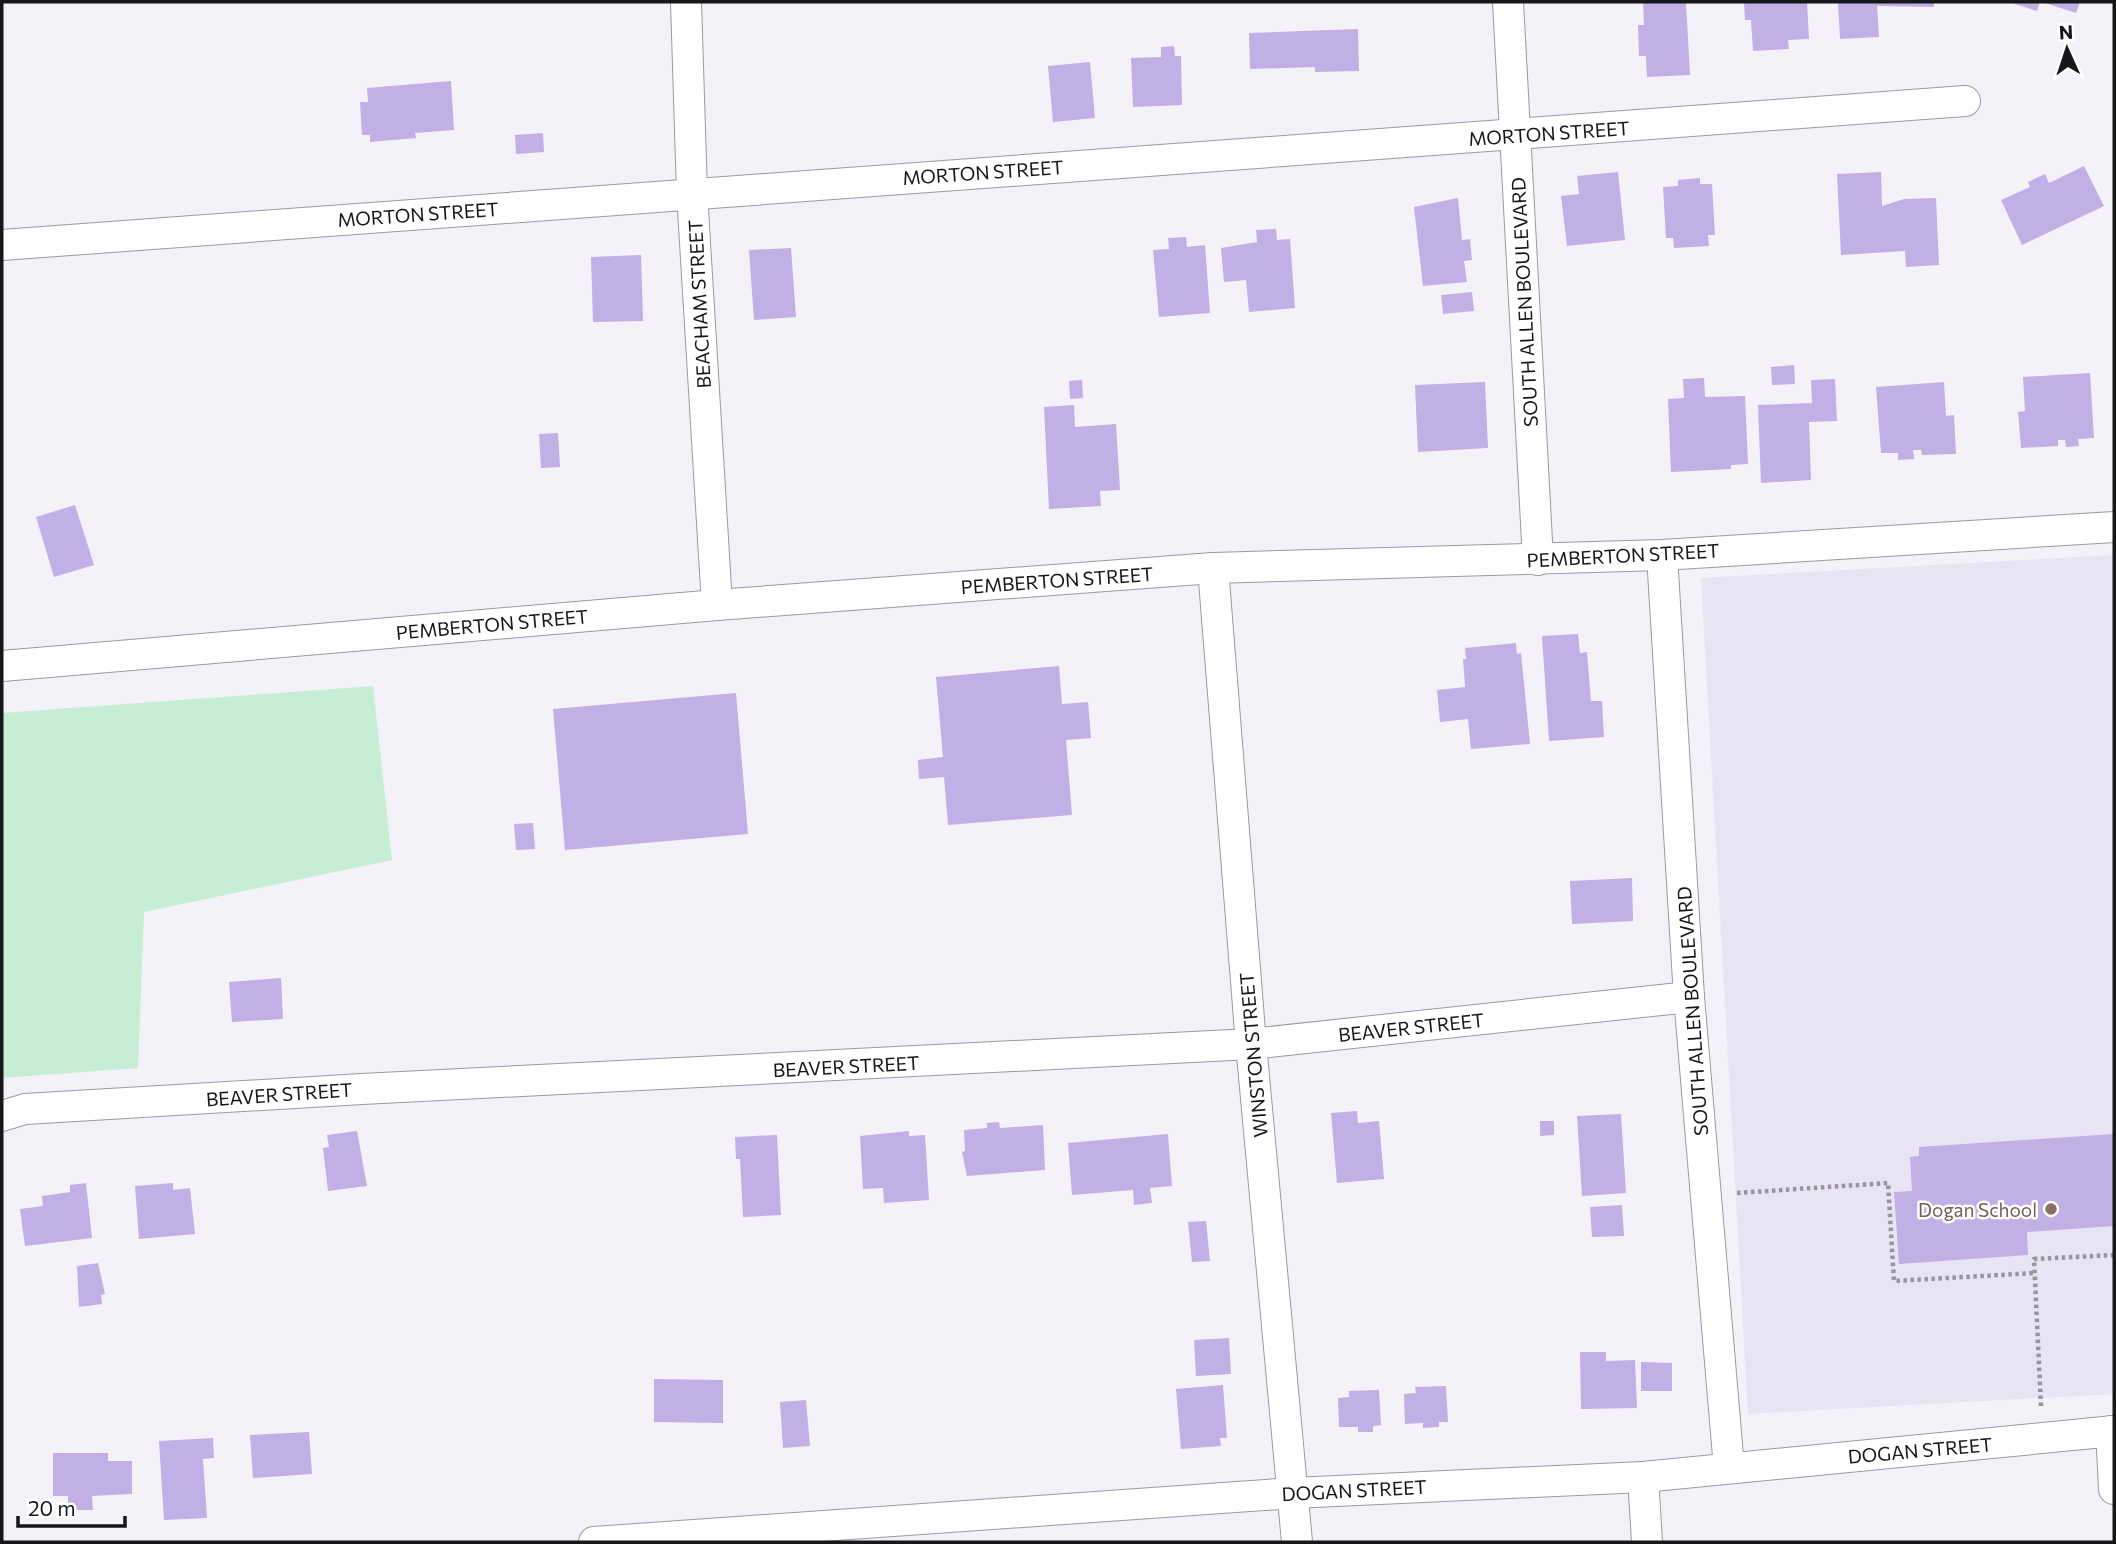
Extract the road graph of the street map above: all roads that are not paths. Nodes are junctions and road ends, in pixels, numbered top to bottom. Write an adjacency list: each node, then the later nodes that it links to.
1 (686, 2): 5 (street, BEACHAM STREET)
2 (1508, 2): 4 (street, SOUTH ALLEN BOULEVARD)
3 (1965, 101): 4 (street, MORTON STREET)
4 (1514, 135): 5 (street, MORTON STREET); 9 (street, SOUTH ALLEN BOULEVARD)
5 (692, 193): 6 (street, MORTON STREET); 11 (street, BEACHAM STREET)
6 (2, 245)
7 (2114, 527): 8 (street, PEMBERTON STREET)
8 (1662, 555): 9 (street, PEMBERTON STREET); 13 (street, SOUTH ALLEN BOULEVARD)
9 (1538, 560): 10 (street, PEMBERTON STREET)
10 (1213, 568): 11 (street, PEMBERTON STREET); 14 (street, WINSTON STREET)
11 (717, 605): 12 (street, PEMBERTON STREET)
12 (2, 666)
13 (1689, 997): 14 (street, BEAVER STREET); 17 (street, SOUTH ALLEN BOULEVARD)
14 (1251, 1044): 15 (street, BEAVER STREET); 20 (street, WINSTON STREET)
15 (2, 1116)
16 (2113, 1431): 17 (street, DOGAN STREET); 19 (street)
17 (1729, 1468): 18 (street, DOGAN STREET)
18 (1643, 1477): 20 (street, DOGAN STREET); 23 (street)
19 (2114, 1489)
20 (1293, 1493): 21 (street, DOGAN STREET); 22 (street, WINSTON STREET)
21 (594, 1542)
22 (1297, 1542)
23 (1647, 1542)

